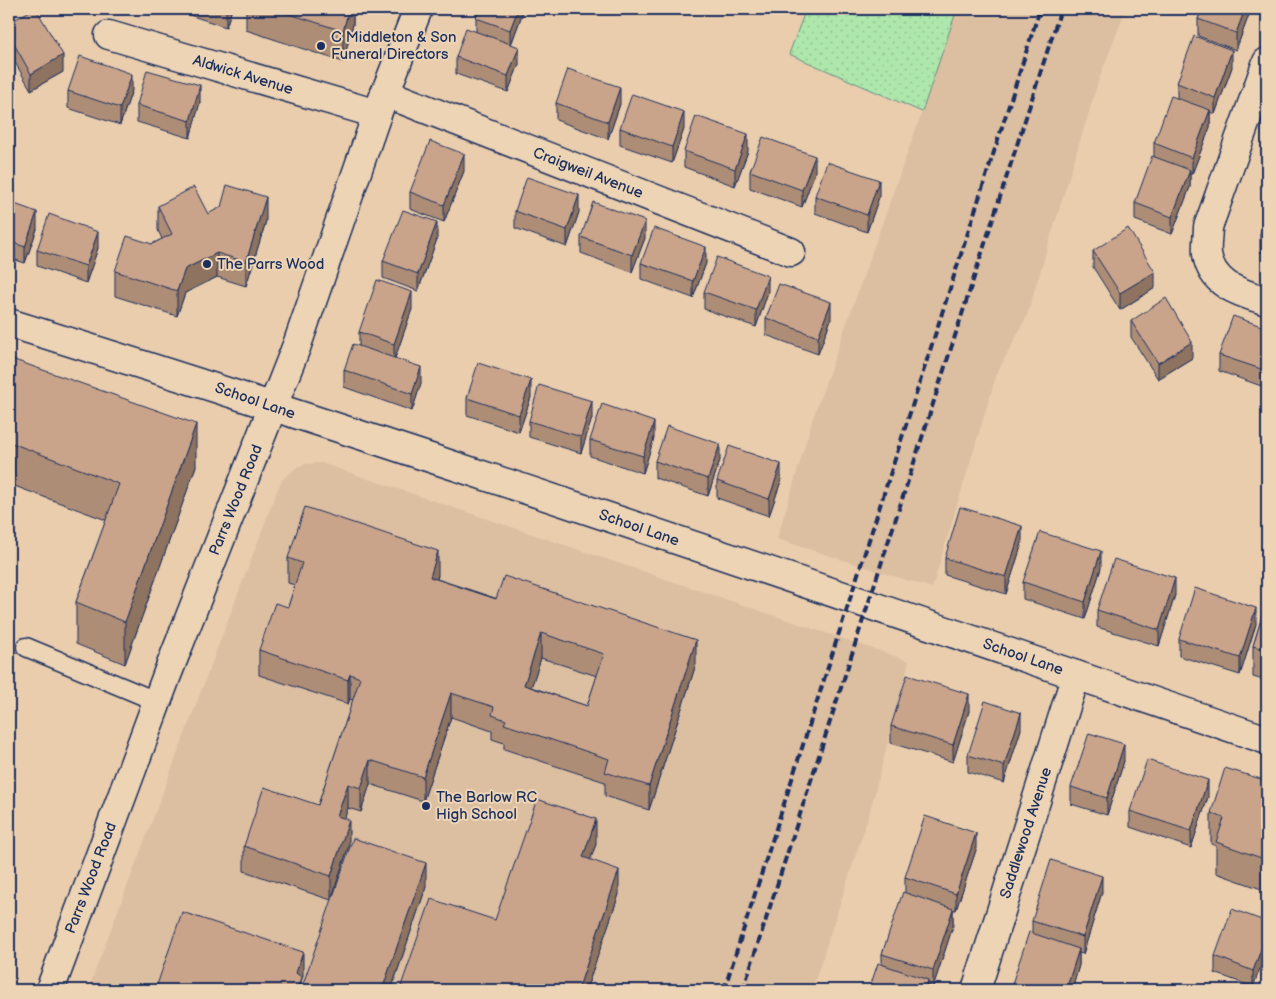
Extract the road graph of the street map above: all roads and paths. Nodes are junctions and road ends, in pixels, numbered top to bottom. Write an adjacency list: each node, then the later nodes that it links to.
1 (418, 9): 4 (street, Parrs Wood Road)
2 (109, 35): 4 (street, Aldwick Avenue)
3 (1267, 62): 6 (street)
4 (381, 104): 5 (street, Craigweil Avenue); 8 (street, Parrs Wood Road)
5 (791, 252)
6 (1267, 301)
7 (9, 323): 8 (street, School Lane)
8 (273, 407): 10 (street, School Lane); 11 (street, Parrs Wood Road)
9 (26, 647): 11 (lane)
10 (1076, 675): 12 (street, School Lane); 14 (street, Saddlewood Avenue)
11 (158, 702): 13 (street, Parrs Wood Road)
12 (1267, 740)
13 (50, 990)
14 (976, 990)

